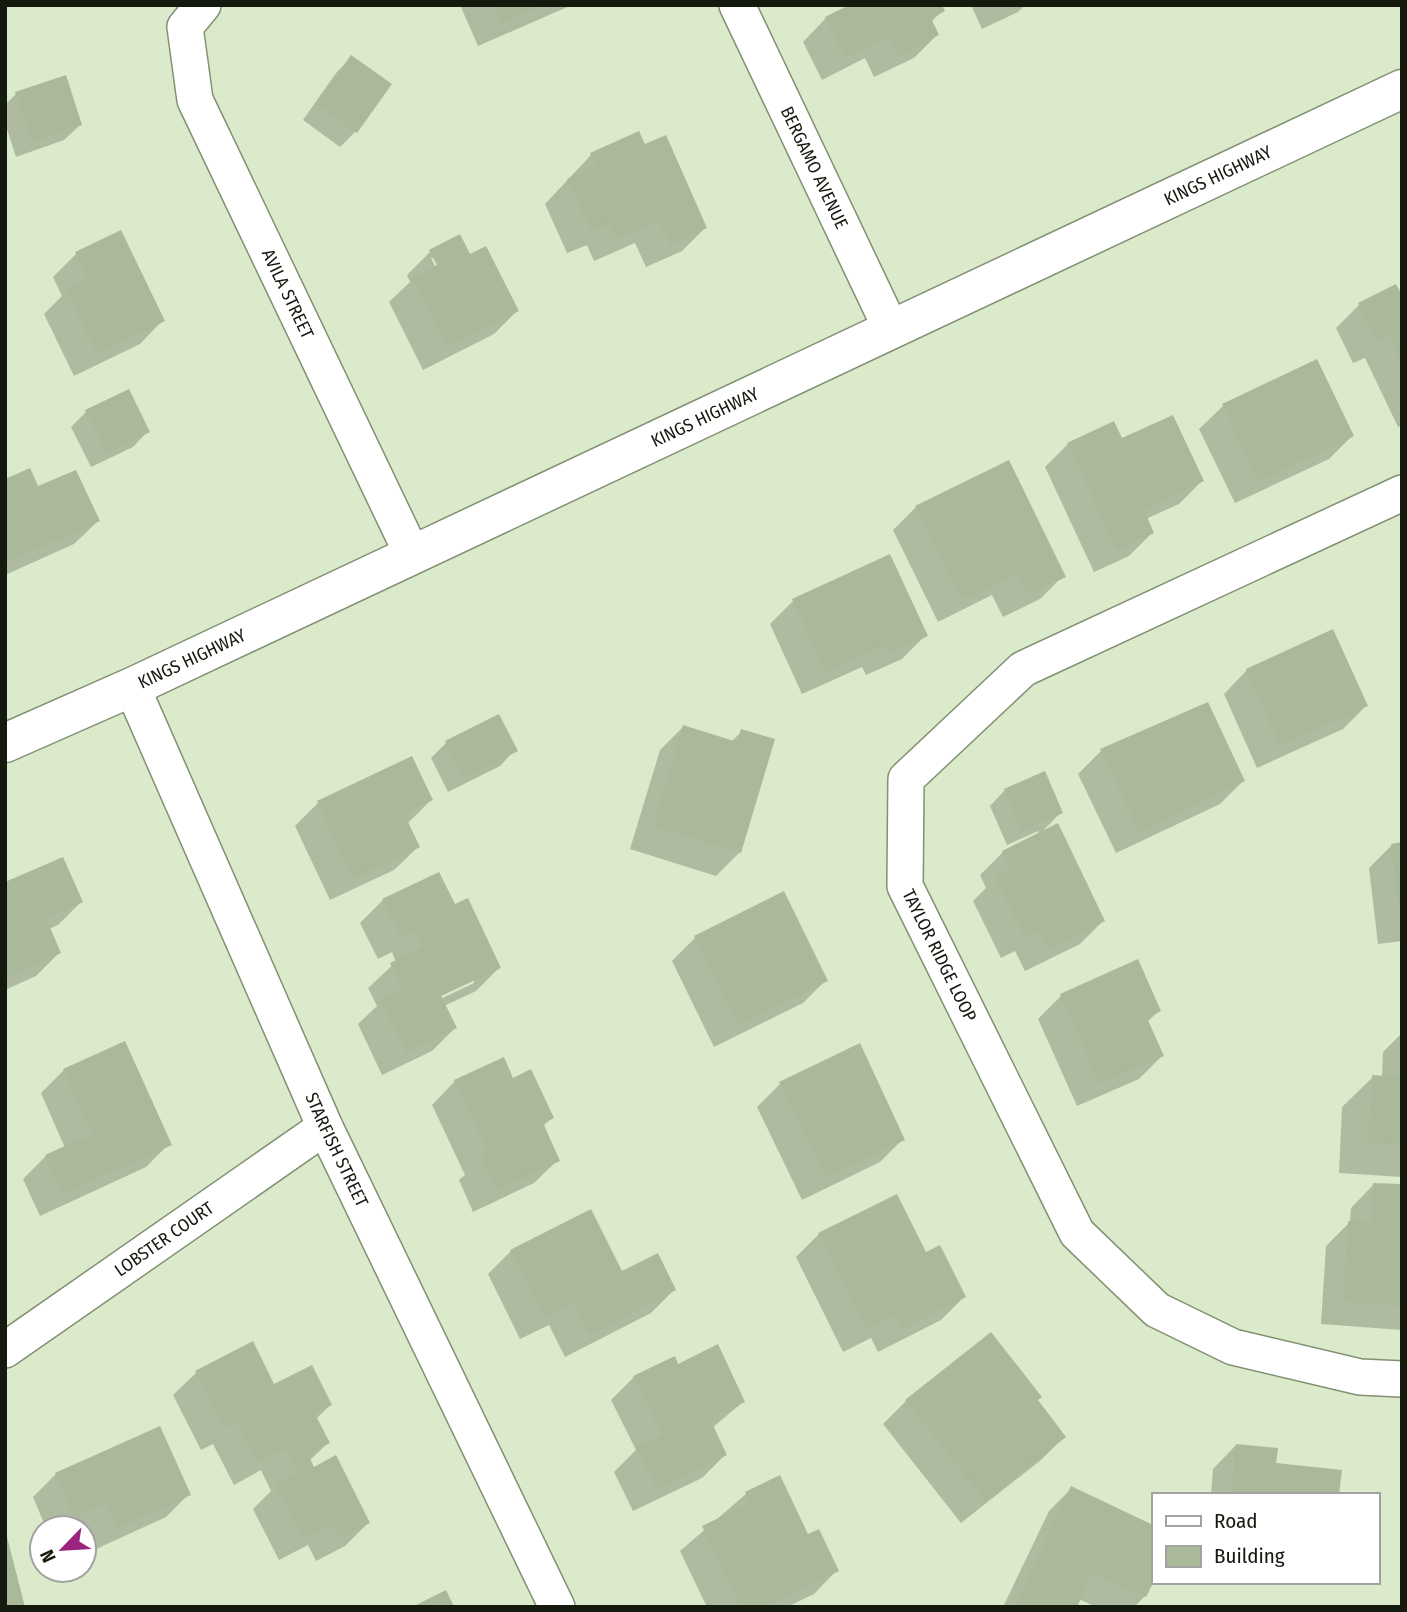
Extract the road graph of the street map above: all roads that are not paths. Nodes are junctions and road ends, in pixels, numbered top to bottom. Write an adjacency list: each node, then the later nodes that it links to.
1 (737, 5): 4 (street, BERGAMO AVENUE)
2 (194, 16): 6 (street, AVILA STREET)
3 (1402, 89): 4 (street, KINGS HIGHWAY)
4 (891, 329): 6 (street, KINGS HIGHWAY)
5 (1402, 493): 11 (street, TAYLOR RIDGE LOOP)
6 (412, 554): 7 (street, KINGS HIGHWAY)
7 (132, 687): 8 (street, KINGS HIGHWAY); 9 (street, STARFISH STREET)
8 (5, 743)
9 (325, 1127): 10 (street, LOBSTER COURT); 12 (street, STARFISH STREET)
10 (5, 1350)
11 (1402, 1379)
12 (557, 1607)

